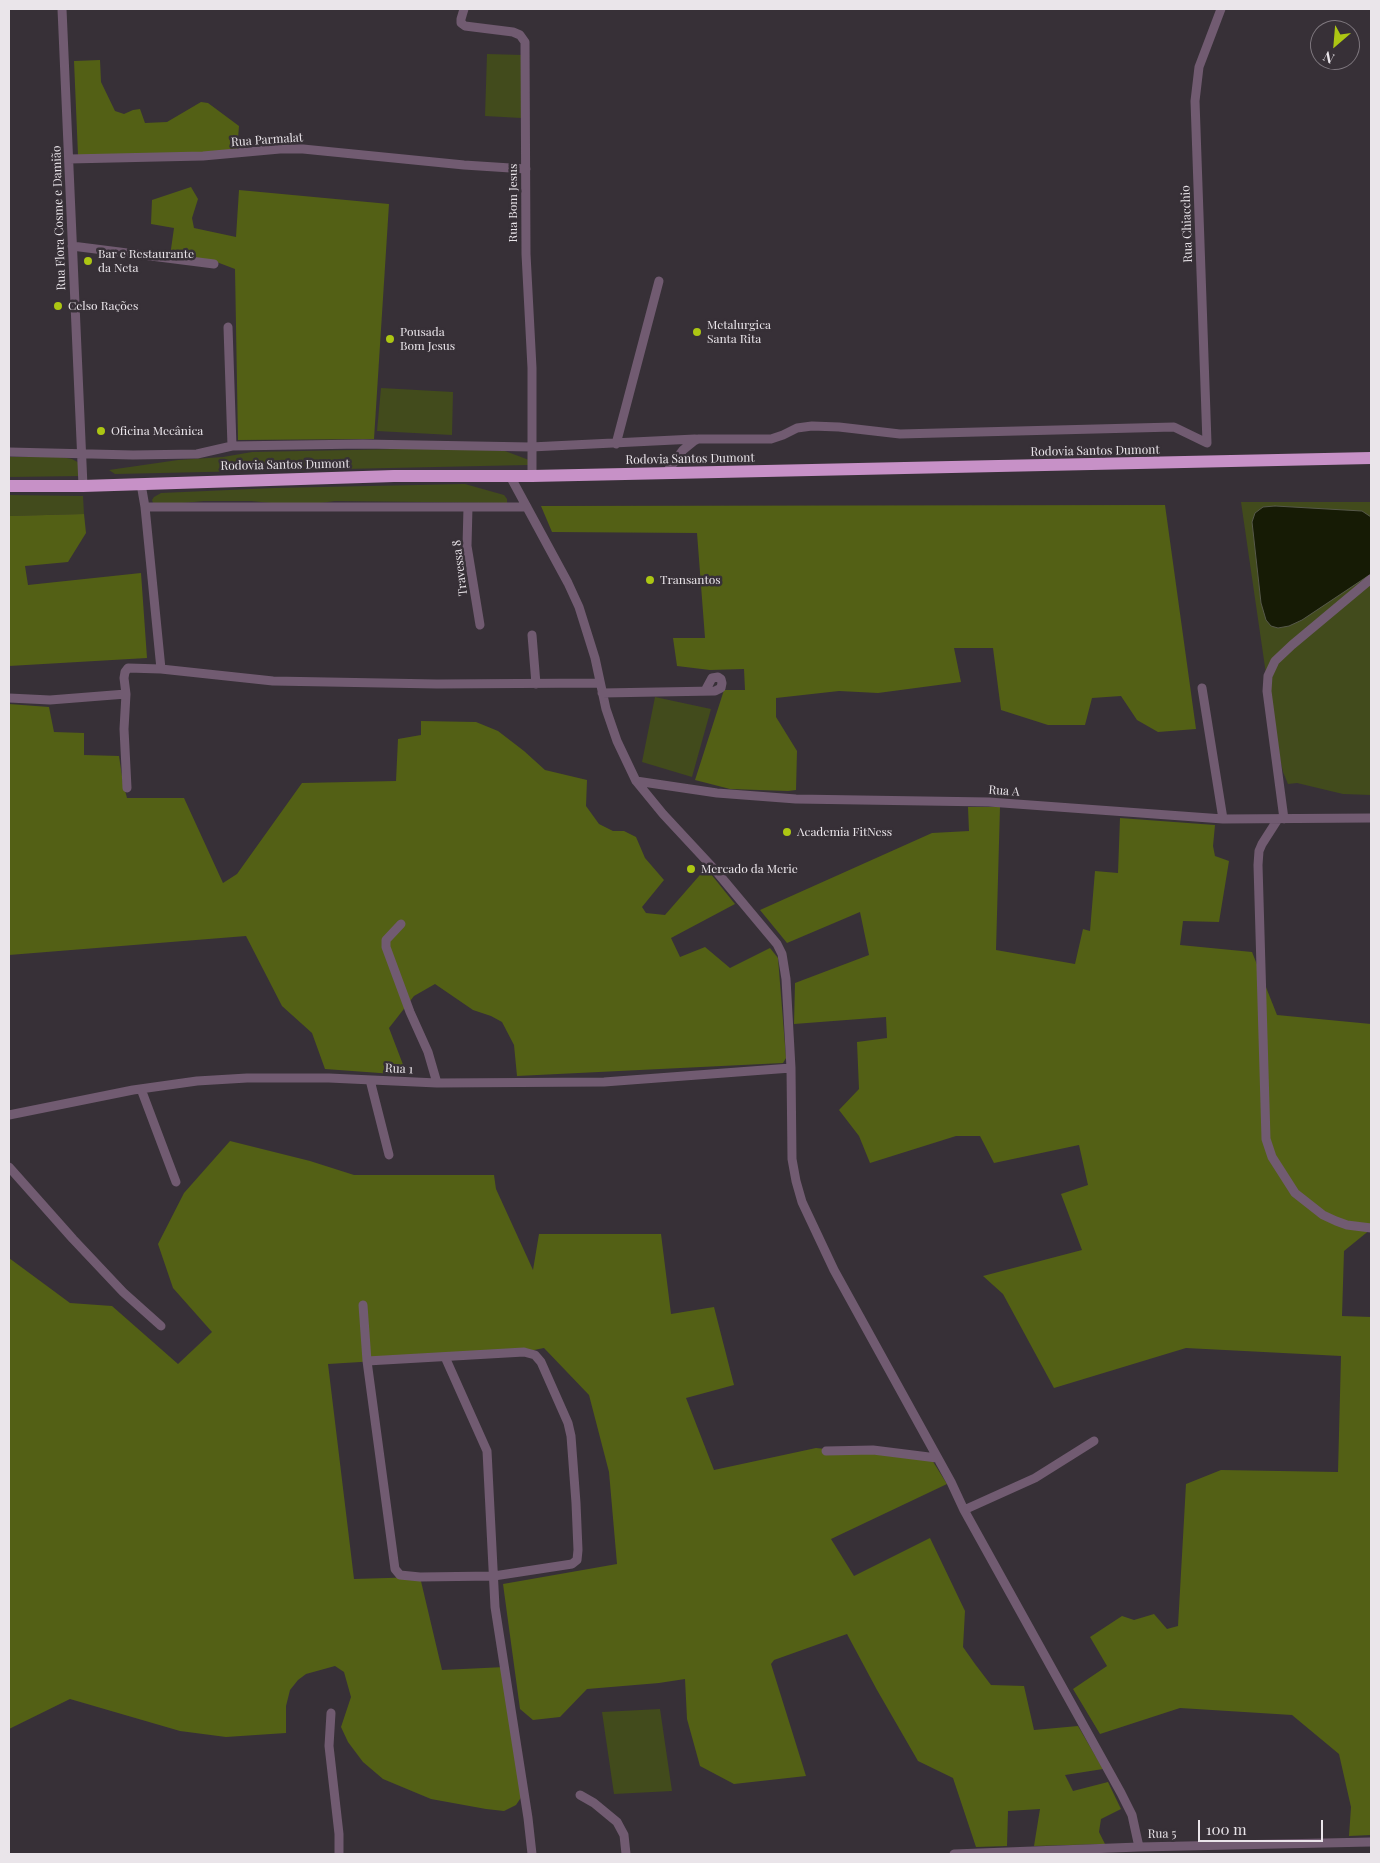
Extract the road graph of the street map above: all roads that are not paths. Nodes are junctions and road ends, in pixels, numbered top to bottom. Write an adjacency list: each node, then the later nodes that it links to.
1 (62, 9): 4 (street, Rua Flora Cosme e Damião)
2 (464, 9): 5 (street, Rua Bom Jesus)
3 (1221, 9): 10 (street, Rua Chiacchio)
4 (69, 159): 5 (street, Rua Parmalat); 6 (street, Rua Flora Cosme e Damião)
5 (526, 169): 13 (street, Rua Bom Jesus)
6 (72, 246): 7 (street); 15 (street, Rua Flora Cosme e Damião)
7 (214, 264)
8 (659, 281): 11 (street)
9 (228, 327): 12 (street)
10 (698, 439): 11 (street); 17 (street)
11 (616, 444): 13 (street)
12 (232, 446): 13 (street); 15 (street)
13 (531, 447): 19 (street, Rua Bom Jesus)
14 (9, 452): 15 (street)
15 (82, 455): 22 (street, Rua Flora Cosme e Damião)
16 (1371, 458): 17 (highway, Rodovia Santos Dumont)
17 (666, 473): 19 (highway, Rodovia Santos Dumont)
18 (510, 476): 19 (highway, Rodovia Santos Dumont); 20 (highway, Rodovia Santos Dumont); 25 (street)
19 (532, 476)
20 (140, 484): 22 (highway, Rodovia Santos Dumont); 23 (street)
21 (9, 486): 22 (highway, Rodovia Santos Dumont)
22 (83, 486)
23 (145, 507): 24 (street); 29 (street)
24 (468, 507): 25 (street); 27 (street, Travessa 8)
25 (527, 507): 30 (street)
26 (1371, 580): 41 (street)
27 (480, 625)
28 (532, 635): 31 (street)
29 (161, 669): 31 (street); 34 (street)
30 (600, 683): 31 (street); 35 (street)
31 (536, 684)
32 (1202, 688): 40 (street)
33 (705, 691): 35 (street)
34 (126, 694): 36 (street); 38 (street)
35 (602, 694): 37 (street)
36 (9, 698)
37 (636, 781): 40 (street, Rua A); 43 (street)
38 (127, 788)
39 (1371, 818): 41 (street, Rua A)
40 (1223, 819): 41 (street, Rua A)
41 (1281, 819): 51 (street)
42 (401, 924): 45 (street)
43 (791, 1068): 45 (street, Rua 1); 58 (street)
44 (370, 1080): 45 (street, Rua 1); 46 (street, Rua 1); 48 (street)
45 (438, 1083)
46 (141, 1089): 47 (street, Rua 1); 50 (street)
47 (9, 1114)
48 (389, 1155)
49 (11, 1172): 53 (street)
50 (176, 1182)
51 (1371, 1228)
52 (363, 1305): 55 (street)
53 (161, 1326)
54 (445, 1357): 55 (street); 60 (street); 60 (street)
55 (367, 1361): 60 (street)
56 (1094, 1441): 59 (street)
57 (826, 1450): 58 (street)
58 (937, 1458): 59 (street)
59 (964, 1510): 64 (street)
60 (494, 1576): 67 (street)
61 (331, 1713): 66 (street)
62 (580, 1796): 68 (street)
63 (1371, 1842): 65 (street, Rua 5)
64 (1139, 1847): 65 (street, Rua 5); 69 (street, Rua 5)
65 (1161, 1850)
66 (339, 1854)
67 (532, 1854)
68 (626, 1854)
69 (954, 1854)

